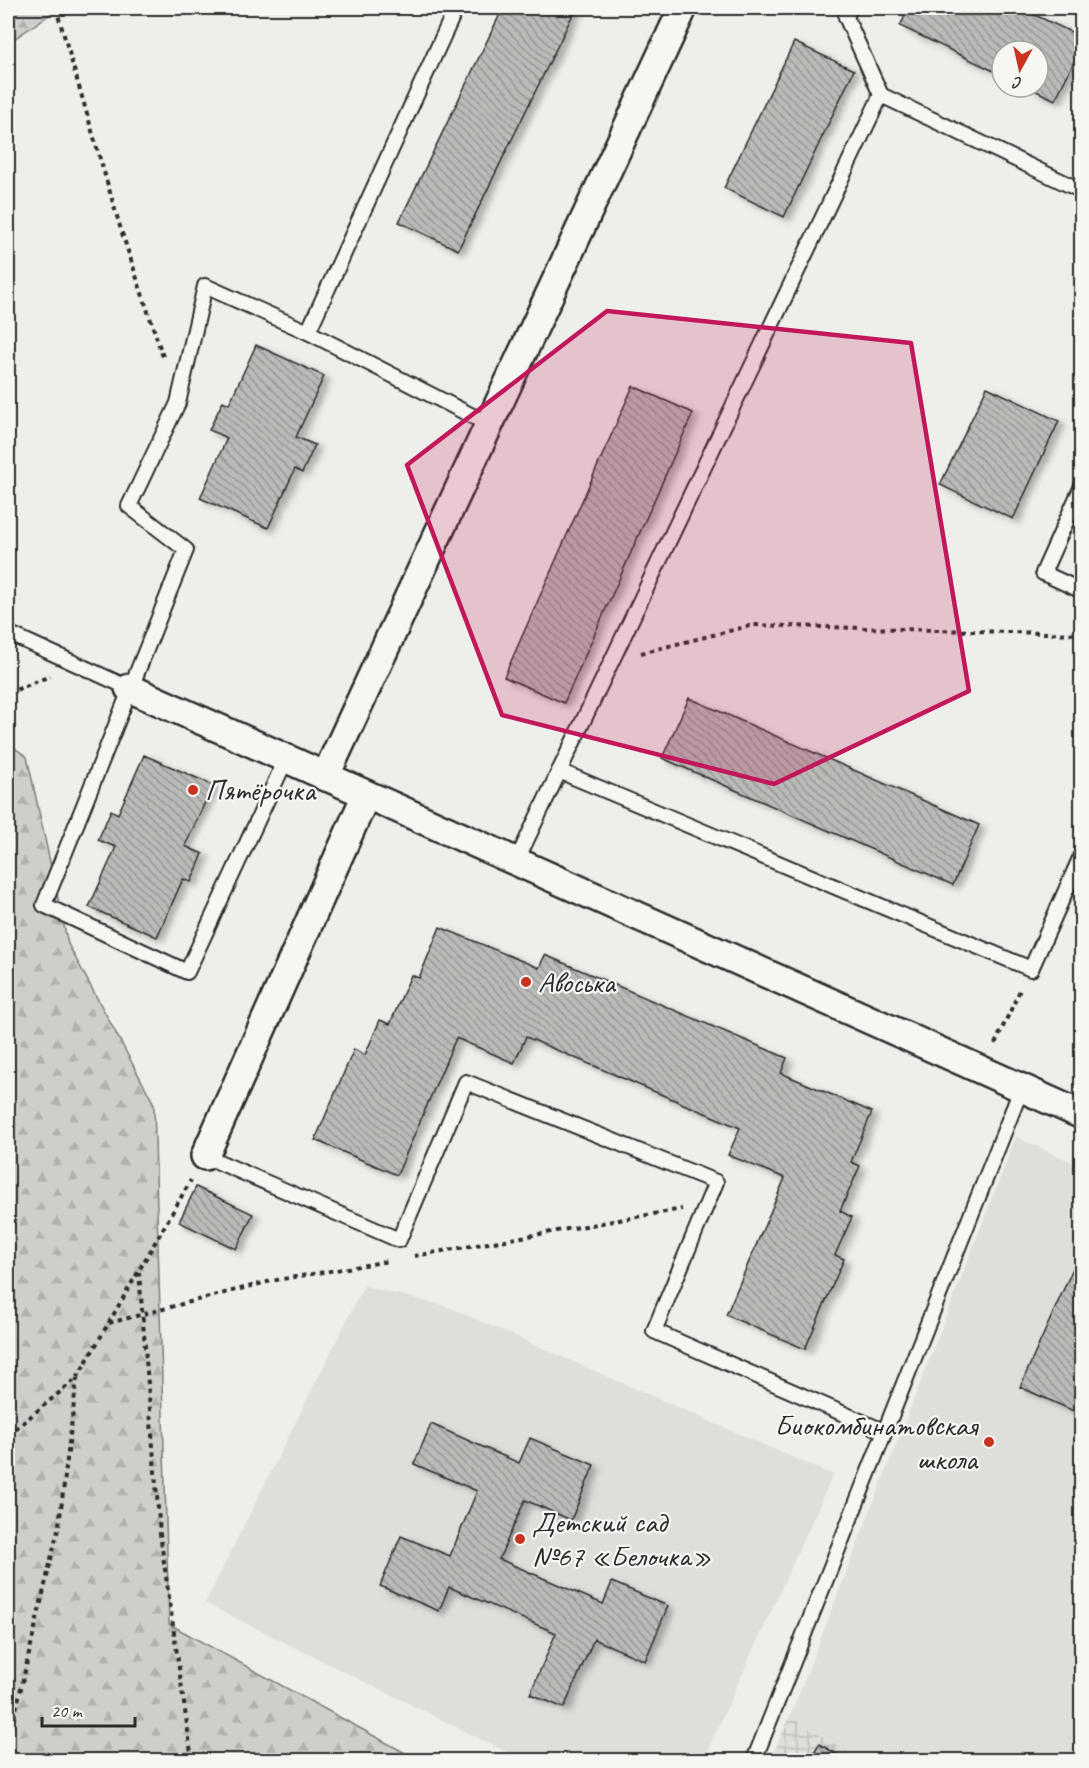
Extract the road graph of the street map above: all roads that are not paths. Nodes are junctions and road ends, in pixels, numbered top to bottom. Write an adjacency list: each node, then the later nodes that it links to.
1 (456, 8): 6 (lane)
2 (682, 8): 7 (street)
3 (850, 8): 4 (lane)
4 (880, 95): 5 (lane); 13 (lane)
5 (1082, 191)
6 (308, 332): 7 (lane); 11 (lane)
7 (488, 424): 14 (street)
8 (1082, 486): 9 (lane)
9 (1082, 591)
10 (8, 633): 11 (lane)
11 (129, 688): 12 (street); 12 (lane)
12 (286, 759): 14 (street)
13 (559, 771): 16 (lane); 17 (lane)
14 (326, 777): 15 (street)
15 (366, 795): 17 (street); 20 (street)
16 (1082, 854)
17 (516, 862): 18 (street)
18 (1022, 1087): 19 (street); 21 (lane)
19 (1082, 1114)
20 (205, 1156): 21 (lane)
21 (883, 1431): 22 (lane)
22 (754, 1761)

